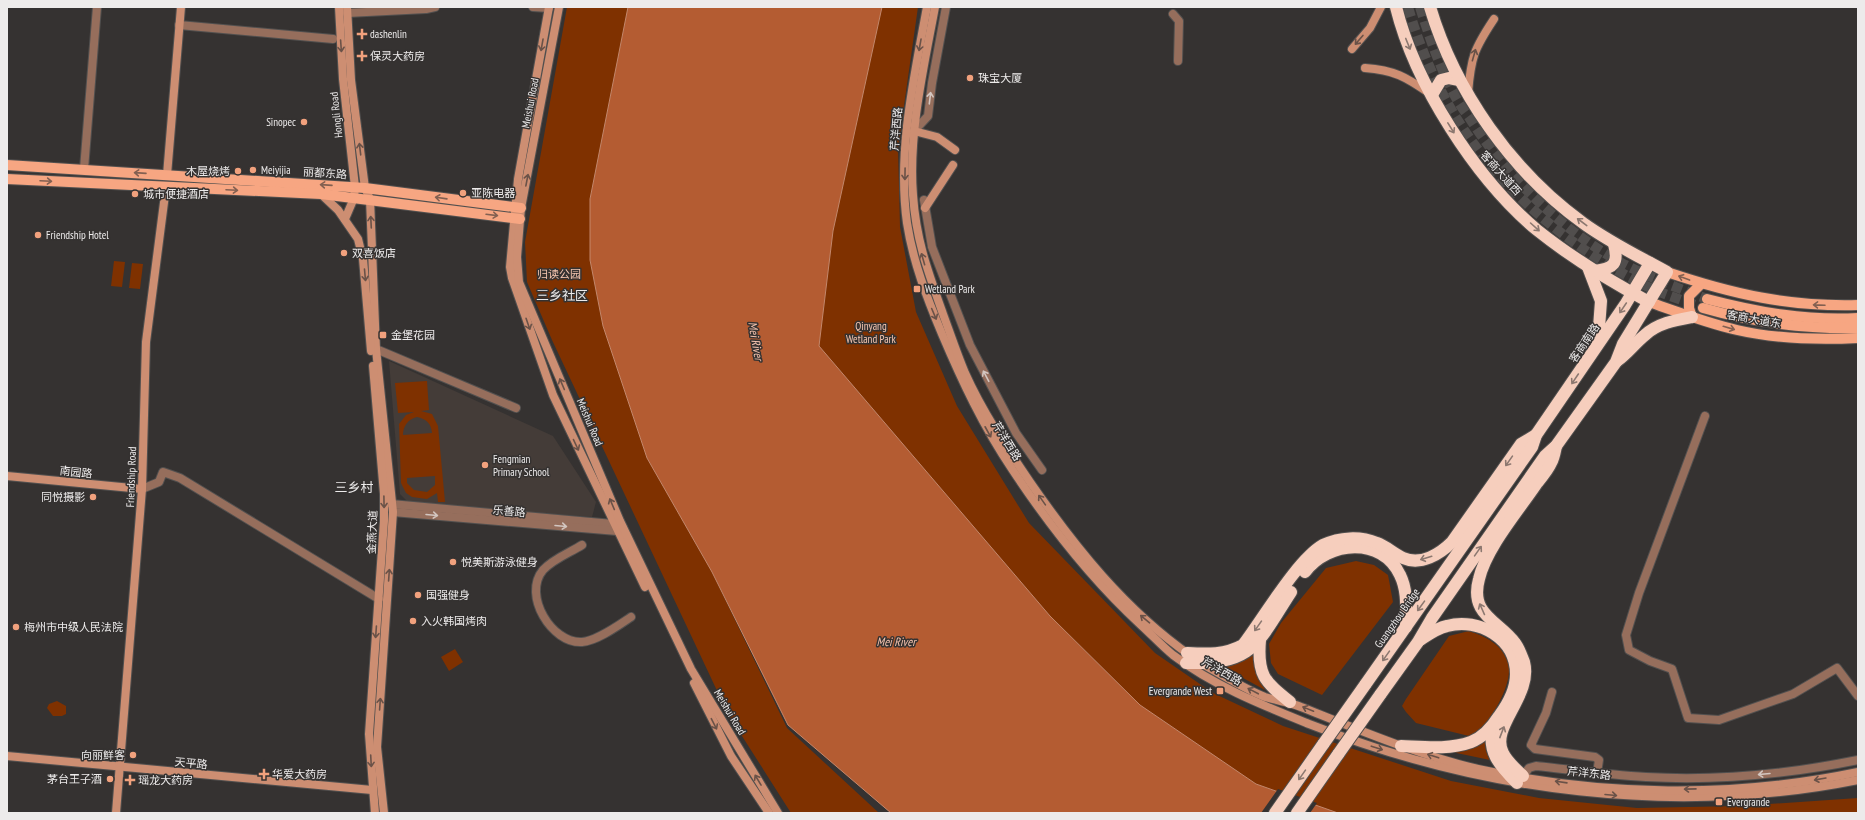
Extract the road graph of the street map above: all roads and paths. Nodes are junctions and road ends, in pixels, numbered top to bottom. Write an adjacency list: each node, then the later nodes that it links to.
1 (97, 7): 29 (street)
2 (181, 7): 17 (main road)
3 (339, 7): 33 (main road, Hongli Road, one-way to 33)
4 (435, 7): 14 (street)
5 (533, 7): 13 (street)
6 (559, 7): 38 (main road, Meishui Road, one-way to 6)
7 (927, 7): 72 (main road, 芹洋西路, one-way to 72)
8 (935, 7): 25 (main road, 芹洋西路)
9 (946, 7): 25 (street, one-way to 9)
10 (1381, 7): 19 (main road, one-way to 19)
11 (1396, 7): 24 (highway, 客商大道西, one-way to 24)
12 (1430, 7): 22 (highway)
13 (549, 8): 38 (main road, Meishui Road, one-way to 38)
14 (347, 10): 33 (main road, Hongli Road, one-way to 14)
15 (1173, 14): 20 (street)
16 (1494, 19): 23 (main road, one-way to 16)
17 (179, 25): 18 (street); 30 (main road)
18 (333, 39)
19 (1352, 49)
20 (1178, 60)
21 (1365, 68): 24 (main road)
22 (1459, 80): 23 (highway); 24 (highway)
23 (1468, 94): 42 (highway, one-way to 23)
24 (1432, 95): 44 (highway, 客商大道西, one-way to 44)
25 (914, 131): 26 (main road); 72 (main road, 芹洋西路, one-way to 25)
26 (955, 150)
27 (7, 165): 29 (main road, 丽都东路)
28 (953, 165): 37 (main road)
29 (84, 169): 30 (main road, 丽都东路, one-way to 29)
30 (167, 175): 33 (main road, 丽都东路, one-way to 30)
31 (7, 179): 32 (main road, 丽都东路, one-way to 32)
32 (166, 187): 34 (main road, 丽都东路, one-way to 34); 63 (main road, Friendship Road)
33 (360, 187): 35 (main road, Hongli Road); 36 (main road, 金燕大道); 38 (main road, 丽都东路, one-way to 33)
34 (321, 194): 35 (main road, 丽都东路); 39 (main road, 金燕大道)
35 (354, 198): 36 (main road, 丽都东路); 39 (main road, Hongli Road)
36 (370, 199): 38 (main road, 丽都东路, one-way to 38); 40 (main road, 金燕大道, one-way to 36)
37 (925, 204): 61 (street, one-way to 37)
38 (518, 213): 65 (main road, Meishui Road, one-way to 38); 65 (main road, Meishui Road, one-way to 65)
39 (345, 219): 41 (main road, 金燕大道)
40 (372, 236): 41 (main road); 55 (main road, 金燕大道)
41 (358, 239): 67 (main road, 金燕大道, one-way to 67)
42 (1614, 244): 43 (highway); 44 (highway)
43 (1650, 263): 45 (highway); 47 (highway, 客商南路)
44 (1592, 269): 47 (highway, 客商大道西); 54 (highway)
45 (1667, 272): 46 (main road, 客商大道东, one-way to 45); 48 (highway)
46 (1701, 284): 49 (main road, 客商大道东, one-way to 46); 50 (main road)
47 (1632, 293): 48 (highway, 客商大道西); 54 (highway, 客商南路, one-way to 54)
48 (1649, 302): 50 (main road, 客商大道东); 56 (highway)
49 (1858, 305)
50 (1692, 317): 53 (main road, 客商大道东, one-way to 53); 56 (highway)
51 (1858, 318): 52 (main road)
52 (1858, 328)
53 (1858, 338)
54 (1597, 346): 59 (highway, 客商南路, one-way to 59)
55 (376, 348): 57 (street); 64 (main road, 金燕大道)
56 (1616, 362): 60 (highway)
57 (516, 408)
58 (1705, 416): 75 (street)
59 (1536, 435): 69 (highway, Guangzhou Bridge, one-way to 69); 72 (highway, one-way to 72)
60 (1556, 446): 71 (highway, one-way to 60); 86 (highway, one-way to 60)
61 (1042, 470)
62 (7, 476): 63 (main road, 南园路)
63 (142, 489): 67 (street); 82 (main road, Friendship Road)
64 (392, 508): 65 (street, 乐善路); 91 (main road, 金燕大道, one-way to 64)
65 (618, 526): 92 (main road, Meishui Road, one-way to 92); 93 (main road, Meishui Road, one-way to 65)
66 (582, 545): 68 (street)
67 (379, 599): 88 (main road, 金燕大道, one-way to 88)
68 (631, 617)
69 (1406, 627): 70 (highway); 94 (highway, Guangzhou Bridge, one-way to 94, bridge)
70 (1260, 640): 73 (highway); 76 (highway)
71 (1418, 642): 77 (highway); 95 (highway, bridge)
72 (1186, 658): 73 (highway); 78 (main road, 芹洋西路)
73 (1201, 663): 76 (main road, 芹洋西路, one-way to 73)
74 (1552, 692): 84 (street)
75 (1858, 696)
76 (1290, 702): 79 (main road, 芹洋西路, one-way to 76)
77 (1493, 726): 79 (highway); 85 (highway)
78 (1340, 736): 86 (main road, 芹洋东路, one-way to 86)
79 (1401, 746): 85 (main road, one-way to 79)
80 (7, 756): 82 (main road, 天平路)
81 (1858, 760): 84 (street, one-way to 84)
82 (120, 768): 88 (main road, 天平路); 89 (main road, Friendship Road)
83 (1858, 772): 86 (main road, 芹洋东路, one-way to 86)
84 (1597, 773): 86 (street)
85 (1508, 774): 86 (highway)
86 (1520, 780): 87 (main road, 芹洋东路, one-way to 87)
87 (1858, 780)
88 (372, 790): 90 (main road, 金燕大道)
89 (116, 813)
90 (375, 813)
91 (384, 813)
92 (769, 813)
93 (778, 813)
94 (1275, 813)
95 (1297, 813)

